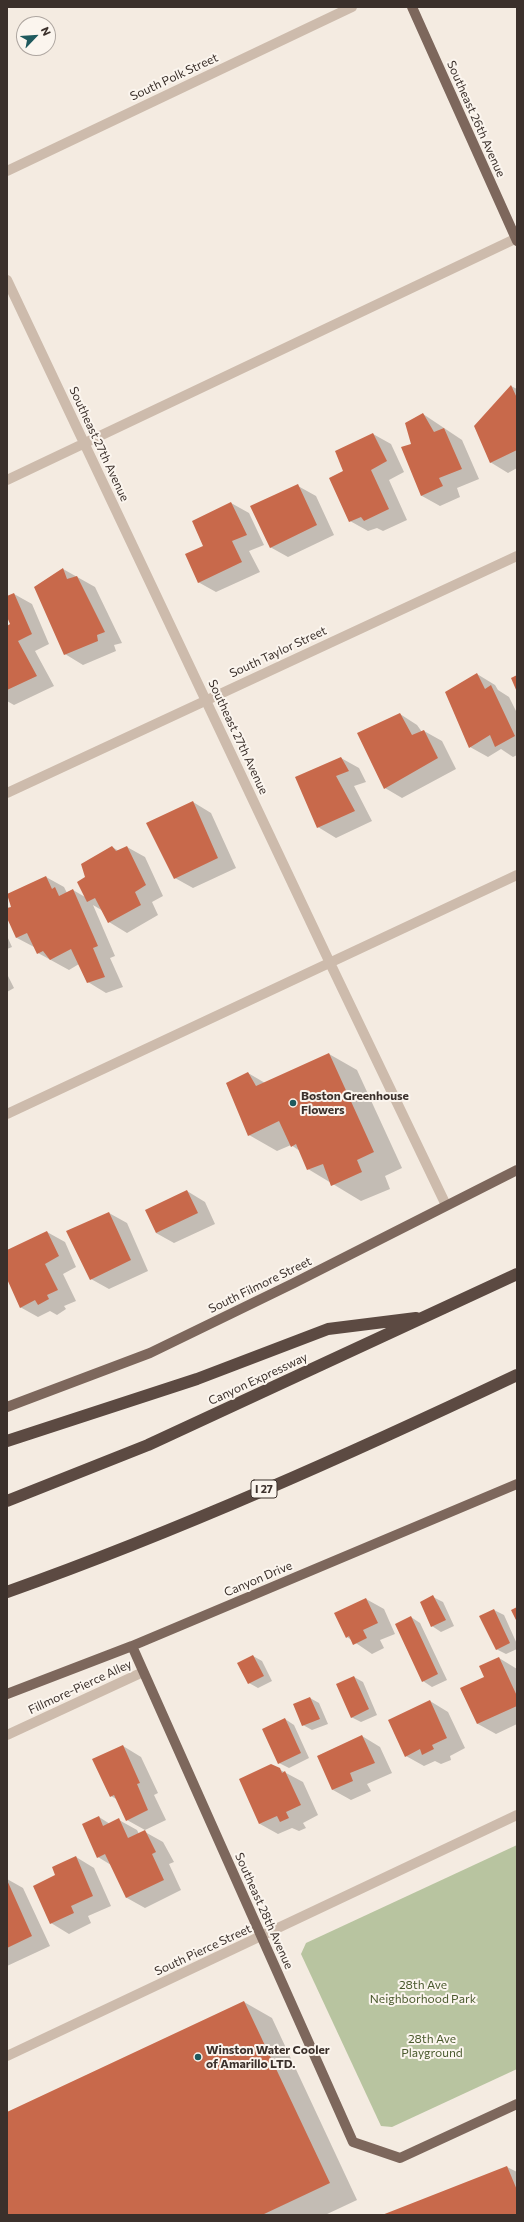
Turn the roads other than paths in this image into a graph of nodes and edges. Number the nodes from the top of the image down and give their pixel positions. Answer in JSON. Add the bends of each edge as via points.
{"nodes":[{"id":1,"x":352,"y":7,"type":"edge"},
{"id":2,"x":412,"y":7,"type":"edge"},
{"id":3,"x":7,"y":171,"type":"edge"},
{"id":4,"x":517,"y":239,"type":"edge"},
{"id":5,"x":7,"y":280,"type":"edge"},
{"id":6,"x":85,"y":444,"type":"junction"},
{"id":7,"x":7,"y":480,"type":"edge"},
{"id":8,"x":517,"y":556,"type":"edge"},
{"id":9,"x":206,"y":700,"type":"junction"},
{"id":10,"x":7,"y":793,"type":"edge"},
{"id":11,"x":517,"y":875,"type":"edge"},
{"id":12,"x":330,"y":963,"type":"junction"},
{"id":13,"x":7,"y":1114,"type":"edge"},
{"id":14,"x":517,"y":1170,"type":"edge"},
{"id":15,"x":446,"y":1205,"type":"junction"},
{"id":16,"x":517,"y":1274,"type":"edge"},
{"id":17,"x":427,"y":1317,"type":"junction"},
{"id":18,"x":517,"y":1375,"type":"edge"},
{"id":19,"x":7,"y":1407,"type":"edge"},
{"id":20,"x":7,"y":1441,"type":"edge"},
{"id":21,"x":517,"y":1484,"type":"edge"},
{"id":22,"x":7,"y":1502,"type":"edge"},
{"id":23,"x":7,"y":1592,"type":"edge"},
{"id":24,"x":132,"y":1646,"type":"junction"},
{"id":25,"x":143,"y":1672,"type":"junction"},
{"id":26,"x":7,"y":1694,"type":"edge"},
{"id":27,"x":7,"y":1735,"type":"edge"},
{"id":28,"x":517,"y":1815,"type":"edge"},
{"id":29,"x":262,"y":1937,"type":"junction"},
{"id":30,"x":7,"y":2056,"type":"edge"},
{"id":31,"x":517,"y":2104,"type":"edge"}],
"edges":[{"from":1,"to":3,"type":"street","name":"South Polk Street"},
{"from":2,"to":4,"type":"main road","name":"Southeast 26th Avenue"},
{"from":4,"to":6,"type":"street"},
{"from":5,"to":6,"type":"street","name":"Southeast 27th Avenue"},
{"from":6,"to":7,"type":"street"},
{"from":6,"to":9,"type":"street","name":"Southeast 27th Avenue"},
{"from":8,"to":9,"type":"street","name":"South Taylor Street"},
{"from":9,"to":10,"type":"street","name":"South Taylor Street"},
{"from":9,"to":12,"type":"street","name":"Southeast 27th Avenue"},
{"from":11,"to":12,"type":"street"},
{"from":12,"to":13,"type":"street"},
{"from":12,"to":15,"type":"street","name":"Southeast 27th Avenue"},
{"from":14,"to":15,"type":"main road","name":"South Filmore Street"},
{"from":15,"to":19,"type":"main road","name":"South Filmore Street","via":[[294,1284],[150,1353]]},
{"from":16,"to":17,"type":"highway","name":"Canyon Expressway"},
{"from":17,"to":20,"type":"highway","via":[[328,1329],[198,1379]]},
{"from":17,"to":22,"type":"highway","name":"Canyon Expressway","via":[[148,1445]]},
{"from":18,"to":23,"type":"highway","number":"I 27","via":[[359,1449],[98,1559]]},
{"from":21,"to":24,"type":"main road","name":"Canyon Drive"},
{"from":24,"to":25,"type":"main road","name":"Southeast 28th Avenue"},
{"from":24,"to":26,"type":"main road","name":"Canyon Drive"},
{"from":25,"to":27,"type":"street","name":"Fillmore-Pierce Alley"},
{"from":25,"to":29,"type":"main road","name":"Southeast 28th Avenue"},
{"from":28,"to":29,"type":"street","name":"South Pierce Street"},
{"from":29,"to":30,"type":"street","name":"South Pierce Street"},
{"from":29,"to":31,"type":"main road","name":"Southeast 28th Avenue","via":[[353,2142],[400,2158]]}]}
